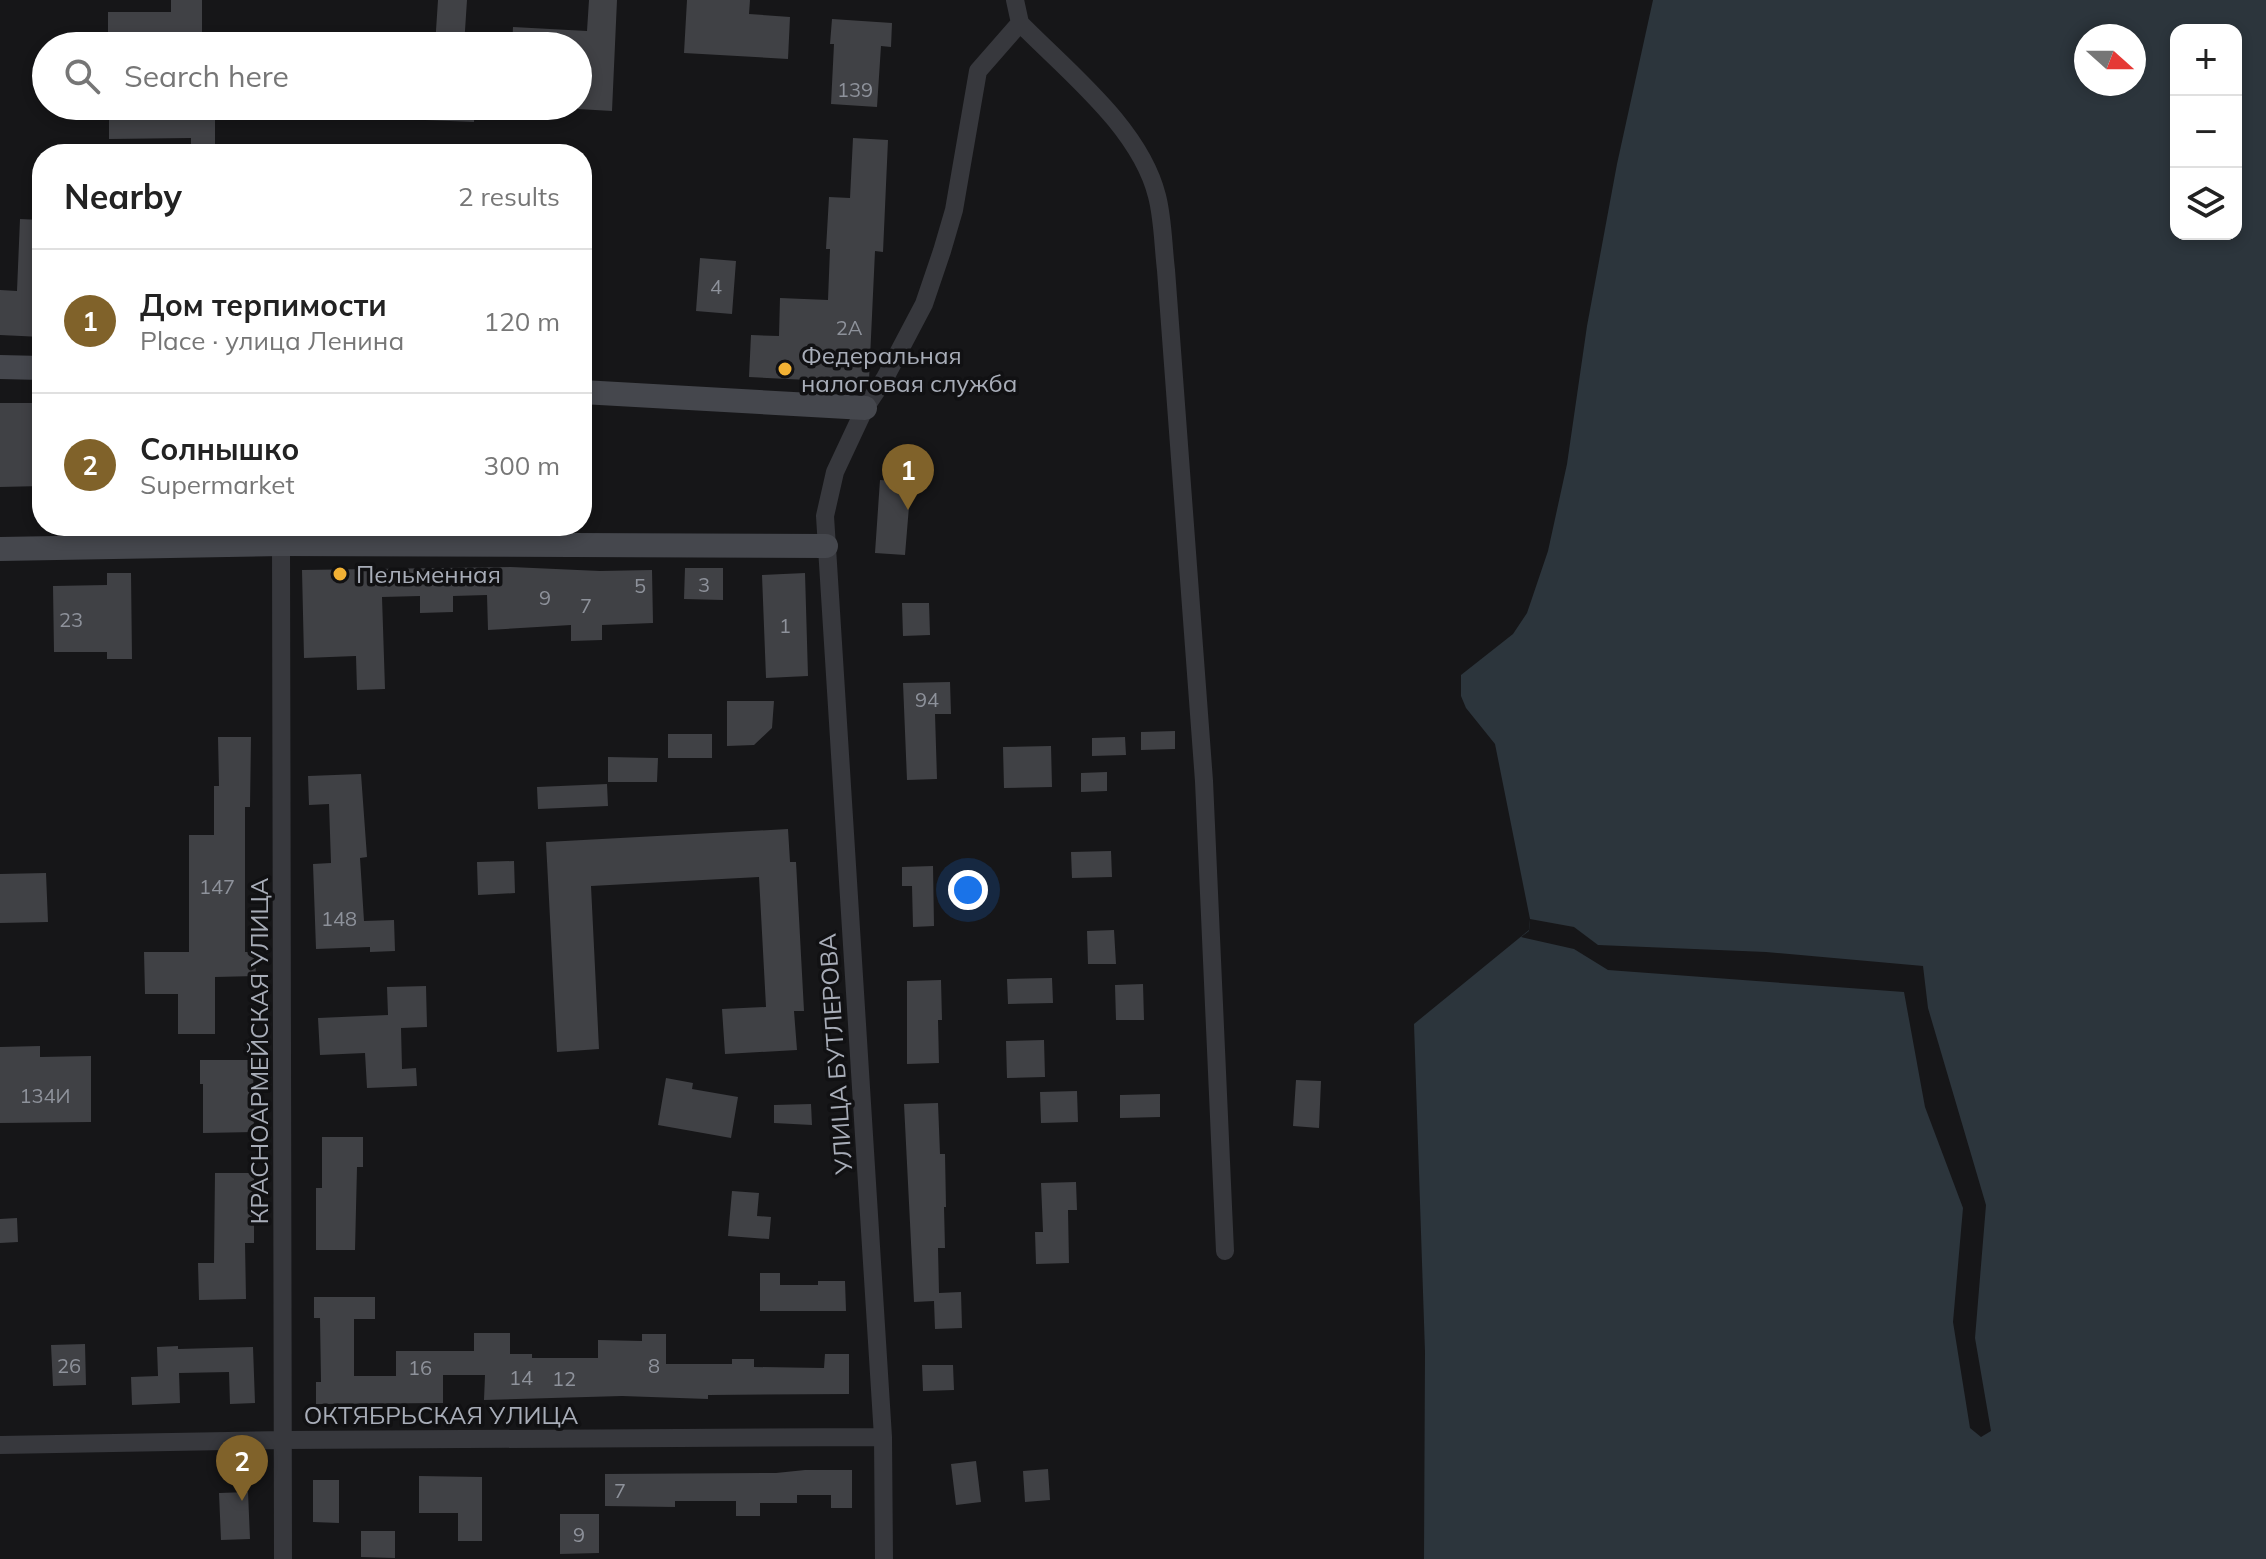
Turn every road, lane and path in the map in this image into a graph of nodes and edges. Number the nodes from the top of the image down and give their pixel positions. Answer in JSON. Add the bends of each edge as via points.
{"nodes":[{"id":1,"x":1015,"y":0,"type":"edge"},
{"id":2,"x":1020,"y":23,"type":"junction"},
{"id":3,"x":0,"y":367,"type":"edge"},
{"id":4,"x":32,"y":368,"type":"edge"},
{"id":5,"x":592,"y":393,"type":"edge"},
{"id":6,"x":865,"y":408,"type":"junction"},
{"id":7,"x":281,"y":544,"type":"junction"},
{"id":8,"x":826,"y":546,"type":"junction"},
{"id":9,"x":0,"y":549,"type":"edge"},
{"id":10,"x":1225,"y":1251,"type":"dead end"},
{"id":11,"x":883,"y":1437,"type":"junction"},
{"id":12,"x":284,"y":1440,"type":"junction"},
{"id":13,"x":0,"y":1445,"type":"edge"},
{"id":14,"x":283,"y":1559,"type":"edge"},
{"id":15,"x":884,"y":1559,"type":"edge"}],
"edges":[{"from":1,"to":2,"type":"street"},
{"from":2,"to":6,"type":"street","name":"УЛИЦА БУТЛЕРОВА","via":[[978,71],[942,251],[924,304]]},
{"from":2,"to":10,"type":"street","via":[[1123,128],[1143,157],[1157,196],[1204,781]]},
{"from":3,"to":4,"type":"street"},
{"from":5,"to":6,"type":"street"},
{"from":6,"to":8,"type":"street","name":"УЛИЦА БУТЛЕРОВА","via":[[835,472],[825,516]]},
{"from":7,"to":8,"type":"street"},
{"from":7,"to":9,"type":"street"},
{"from":7,"to":12,"type":"street","name":"КРАСНОАРМЕЙСКАЯ УЛИЦА"},
{"from":8,"to":11,"type":"street","name":"УЛИЦА БУТЛЕРОВА"},
{"from":11,"to":12,"type":"street","name":"ОКТЯБРЬСКАЯ УЛИЦА"},
{"from":11,"to":15,"type":"street","name":"УЛИЦА БУТЛЕРОВА"},
{"from":12,"to":13,"type":"street","name":"ОКТЯБРЬСКАЯ УЛИЦА"},
{"from":12,"to":14,"type":"street","name":"КРАСНОАРМЕЙСКАЯ УЛИЦА"}]}
